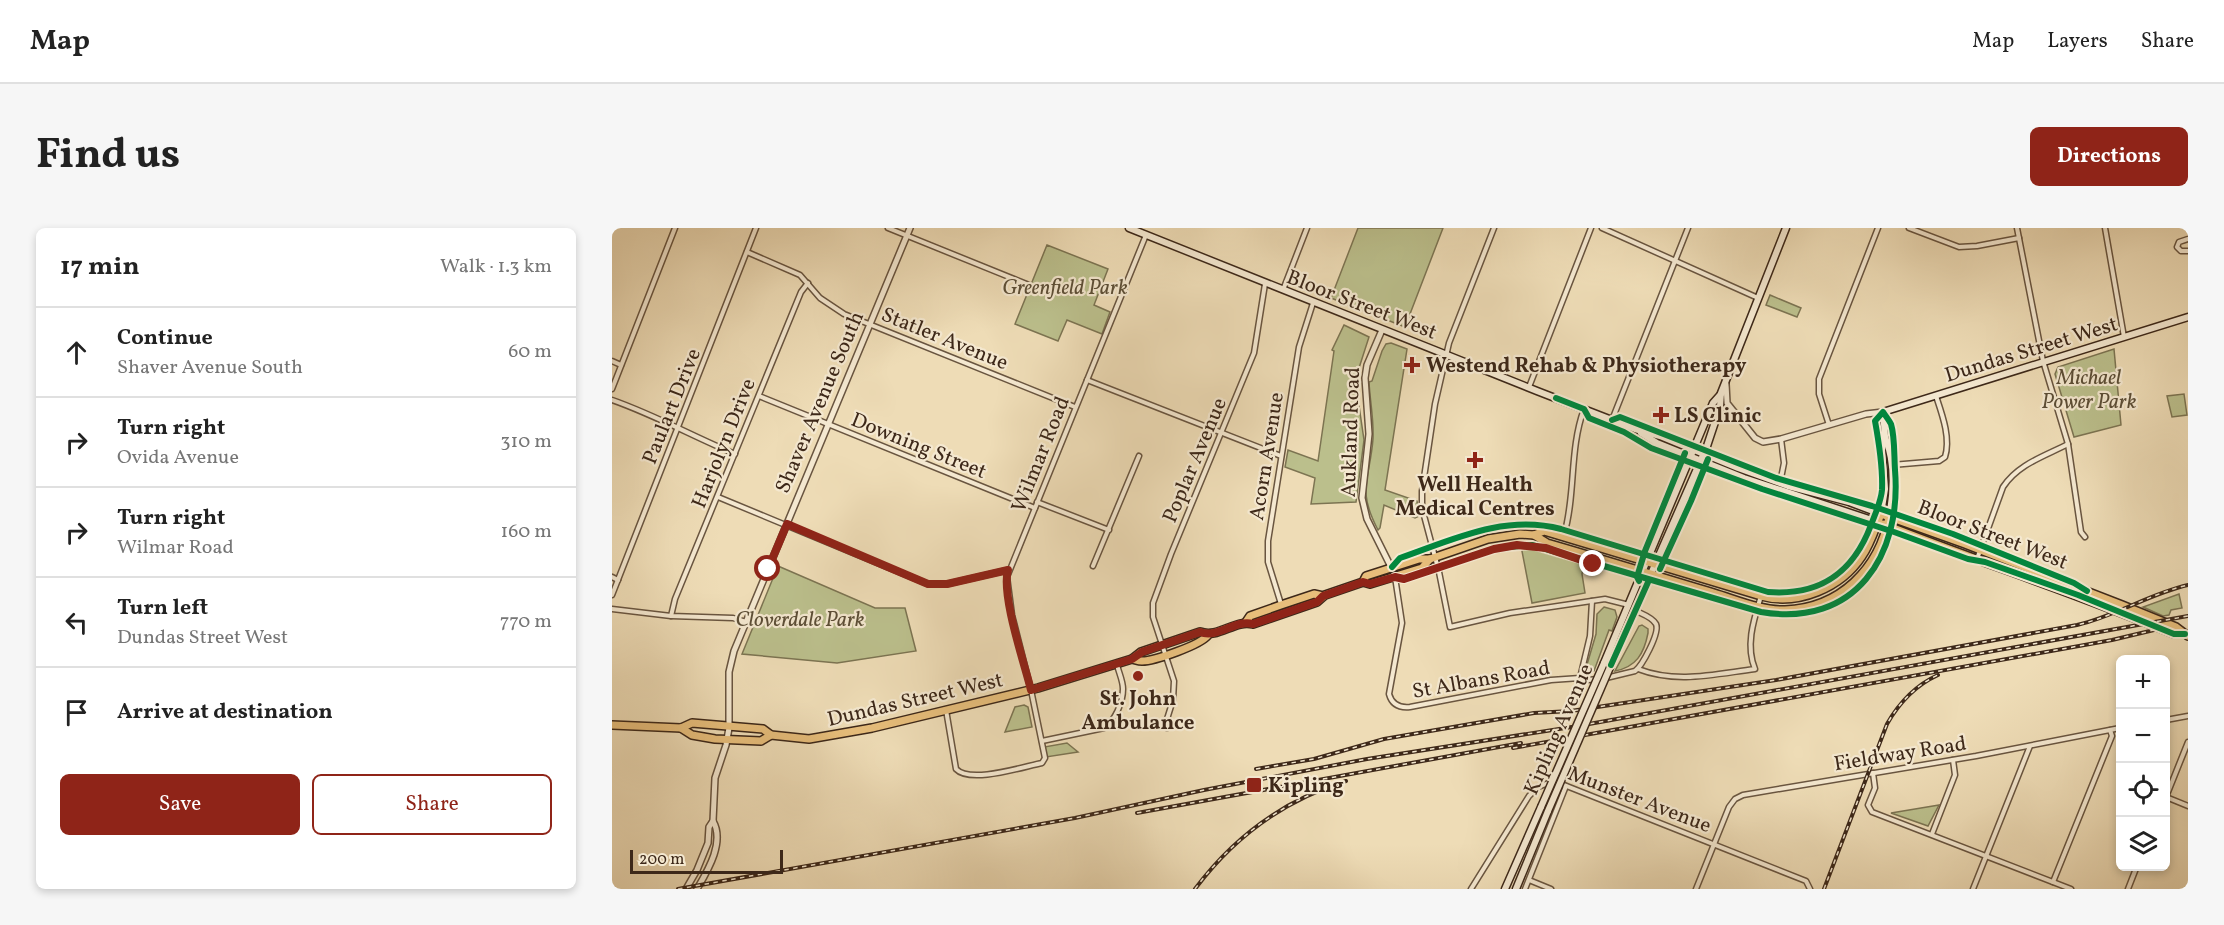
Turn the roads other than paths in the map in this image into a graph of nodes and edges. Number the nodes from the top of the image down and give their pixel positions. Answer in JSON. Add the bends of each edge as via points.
{"nodes":[{"id":1,"x":675,"y":228,"type":"edge"},
{"id":2,"x":756,"y":228,"type":"edge"},
{"id":3,"x":888,"y":228,"type":"edge"},
{"id":4,"x":910,"y":228,"type":"edge"},
{"id":5,"x":1129,"y":228,"type":"edge"},
{"id":6,"x":1307,"y":228,"type":"edge"},
{"id":7,"x":1494,"y":228,"type":"edge"},
{"id":8,"x":1591,"y":228,"type":"edge"},
{"id":9,"x":1602,"y":228,"type":"edge"},
{"id":10,"x":1688,"y":228,"type":"edge"},
{"id":11,"x":1786,"y":228,"type":"edge"},
{"id":12,"x":1878,"y":228,"type":"edge"},
{"id":13,"x":1909,"y":228,"type":"edge"},
{"id":14,"x":2017,"y":228,"type":"edge"},
{"id":15,"x":2105,"y":228,"type":"edge"},
{"id":16,"x":1146,"y":235,"type":"junction"},
{"id":17,"x":907,"y":236,"type":"junction"},
{"id":18,"x":2019,"y":238,"type":"junction"},
{"id":19,"x":2188,"y":239,"type":"edge"},
{"id":20,"x":2188,"y":250,"type":"edge"},
{"id":21,"x":747,"y":252,"type":"junction"},
{"id":22,"x":1675,"y":261,"type":"junction"},
{"id":23,"x":808,"y":283,"type":"junction"},
{"id":24,"x":1265,"y":284,"type":"junction"},
{"id":25,"x":1029,"y":285,"type":"dead end"},
{"id":26,"x":1283,"y":291,"type":"junction"},
{"id":27,"x":1758,"y":298,"type":"junction"},
{"id":28,"x":1313,"y":303,"type":"junction"},
{"id":29,"x":2188,"y":317,"type":"edge"},
{"id":30,"x":870,"y":323,"type":"junction"},
{"id":31,"x":1382,"y":330,"type":"junction"},
{"id":32,"x":2124,"y":338,"type":"junction"},
{"id":33,"x":1446,"y":354,"type":"junction"},
{"id":34,"x":612,"y":361,"type":"edge"},
{"id":35,"x":2043,"y":361,"type":"junction"},
{"id":36,"x":621,"y":365,"type":"junction"},
{"id":37,"x":1727,"y":377,"type":"junction"},
{"id":38,"x":1087,"y":380,"type":"junction"},
{"id":39,"x":1529,"y":388,"type":"junction"},
{"id":40,"x":612,"y":389,"type":"edge"},
{"id":41,"x":1721,"y":393,"type":"junction"},
{"id":42,"x":759,"y":396,"type":"junction"},
{"id":43,"x":1936,"y":396,"type":"junction"},
{"id":44,"x":612,"y":400,"type":"edge"},
{"id":45,"x":1075,"y":407,"type":"junction"},
{"id":46,"x":1584,"y":409,"type":"junction"},
{"id":47,"x":1883,"y":412,"type":"junction"},
{"id":48,"x":1612,"y":420,"type":"junction"},
{"id":49,"x":829,"y":425,"type":"junction"},
{"id":50,"x":1829,"y":425,"type":"junction"},
{"id":51,"x":678,"y":428,"type":"junction"},
{"id":52,"x":1635,"y":429,"type":"junction"},
{"id":53,"x":1220,"y":432,"type":"junction"},
{"id":54,"x":1885,"y":436,"type":"junction"},
{"id":55,"x":1781,"y":439,"type":"junction"},
{"id":56,"x":2068,"y":444,"type":"junction"},
{"id":57,"x":1694,"y":450,"type":"junction"},
{"id":58,"x":735,"y":454,"type":"junction"},
{"id":59,"x":1139,"y":456,"type":"dead end"},
{"id":60,"x":1281,"y":456,"type":"junction"},
{"id":61,"x":1690,"y":457,"type":"junction"},
{"id":62,"x":1702,"y":458,"type":"junction"},
{"id":63,"x":1891,"y":465,"type":"junction"},
{"id":64,"x":1780,"y":483,"type":"junction"},
{"id":65,"x":718,"y":497,"type":"junction"},
{"id":66,"x":1037,"y":502,"type":"junction"},
{"id":67,"x":1035,"y":508,"type":"junction"},
{"id":68,"x":1881,"y":514,"type":"junction"},
{"id":69,"x":1888,"y":517,"type":"junction"},
{"id":70,"x":1878,"y":522,"type":"junction"},
{"id":71,"x":787,"y":524,"type":"junction"},
{"id":72,"x":1887,"y":526,"type":"junction"},
{"id":73,"x":1108,"y":530,"type":"junction"},
{"id":74,"x":1534,"y":534,"type":"junction"},
{"id":75,"x":1564,"y":536,"type":"junction"},
{"id":76,"x":2085,"y":537,"type":"dead end"},
{"id":77,"x":1981,"y":550,"type":"junction"},
{"id":78,"x":1433,"y":558,"type":"junction"},
{"id":79,"x":1977,"y":559,"type":"junction"},
{"id":80,"x":1648,"y":561,"type":"junction"},
{"id":81,"x":1656,"y":564,"type":"junction"},
{"id":82,"x":1093,"y":566,"type":"dead end"},
{"id":83,"x":1392,"y":567,"type":"junction"},
{"id":84,"x":1008,"y":570,"type":"junction"},
{"id":85,"x":1643,"y":572,"type":"junction"},
{"id":86,"x":1652,"y":574,"type":"junction"},
{"id":87,"x":612,"y":577,"type":"edge"},
{"id":88,"x":1395,"y":577,"type":"junction"},
{"id":89,"x":618,"y":580,"type":"junction"},
{"id":90,"x":1363,"y":582,"type":"junction"},
{"id":91,"x":612,"y":595,"type":"edge"},
{"id":92,"x":1323,"y":596,"type":"junction"},
{"id":93,"x":1761,"y":596,"type":"junction"},
{"id":94,"x":1592,"y":601,"type":"junction"},
{"id":95,"x":1281,"y":605,"type":"junction"},
{"id":96,"x":1629,"y":605,"type":"junction"},
{"id":97,"x":1758,"y":606,"type":"junction"},
{"id":98,"x":612,"y":609,"type":"edge"},
{"id":99,"x":1636,"y":611,"type":"junction"},
{"id":100,"x":1285,"y":613,"type":"junction"},
{"id":101,"x":671,"y":616,"type":"junction"},
{"id":102,"x":747,"y":622,"type":"junction"},
{"id":103,"x":1245,"y":622,"type":"junction"},
{"id":104,"x":1208,"y":635,"type":"junction"},
{"id":105,"x":2186,"y":635,"type":"edge"},
{"id":106,"x":1163,"y":645,"type":"junction"},
{"id":107,"x":1166,"y":654,"type":"junction"},
{"id":108,"x":1132,"y":659,"type":"junction"},
{"id":109,"x":1116,"y":664,"type":"junction"},
{"id":110,"x":1608,"y":664,"type":"junction"},
{"id":111,"x":1638,"y":669,"type":"junction"},
{"id":112,"x":1392,"y":675,"type":"joint"},
{"id":113,"x":1580,"y":678,"type":"junction"},
{"id":114,"x":1031,"y":690,"type":"junction"},
{"id":115,"x":946,"y":711,"type":"junction"},
{"id":116,"x":2188,"y":716,"type":"edge"},
{"id":117,"x":2170,"y":719,"type":"edge"},
{"id":118,"x":612,"y":724,"type":"edge"},
{"id":119,"x":681,"y":728,"type":"junction"},
{"id":120,"x":729,"y":728,"type":"junction"},
{"id":121,"x":1167,"y":728,"type":"dead end"},
{"id":122,"x":2116,"y":729,"type":"edge"},
{"id":123,"x":2110,"y":730,"type":"junction"},
{"id":124,"x":771,"y":735,"type":"junction"},
{"id":125,"x":727,"y":740,"type":"junction"},
{"id":126,"x":1042,"y":741,"type":"junction"},
{"id":127,"x":2188,"y":742,"type":"edge"},
{"id":128,"x":2030,"y":746,"type":"junction"},
{"id":129,"x":1953,"y":760,"type":"junction"},
{"id":130,"x":1873,"y":773,"type":"junction"},
{"id":131,"x":1566,"y":786,"type":"junction"},
{"id":132,"x":2170,"y":787,"type":"edge"},
{"id":133,"x":2170,"y":799,"type":"edge"},
{"id":134,"x":2188,"y":806,"type":"edge"},
{"id":135,"x":714,"y":821,"type":"junction"},
{"id":136,"x":1932,"y":834,"type":"junction"},
{"id":137,"x":1714,"y":844,"type":"junction"},
{"id":138,"x":1987,"y":855,"type":"junction"},
{"id":139,"x":2135,"y":871,"type":"edge"},
{"id":140,"x":1529,"y":880,"type":"junction"},
{"id":141,"x":2053,"y":882,"type":"junction"},
{"id":142,"x":1810,"y":888,"type":"edge"},
{"id":143,"x":686,"y":889,"type":"edge"},
{"id":144,"x":697,"y":889,"type":"edge"},
{"id":145,"x":1471,"y":889,"type":"edge"},
{"id":146,"x":1505,"y":889,"type":"edge"},
{"id":147,"x":1516,"y":889,"type":"edge"},
{"id":148,"x":1526,"y":889,"type":"edge"},
{"id":149,"x":1551,"y":889,"type":"edge"},
{"id":150,"x":1696,"y":889,"type":"edge"},
{"id":151,"x":1973,"y":889,"type":"edge"},
{"id":152,"x":2071,"y":889,"type":"edge"},
{"id":153,"x":2128,"y":889,"type":"edge"}],
"edges":[{"from":1,"to":36,"type":"street"},
{"from":2,"to":21,"type":"street","name":"Paulart Drive"},
{"from":3,"to":17,"type":"street"},
{"from":4,"to":17,"type":"street","name":"Shaver Avenue South"},
{"from":5,"to":16,"type":"main road","name":"Bloor Street West"},
{"from":6,"to":26,"type":"street"},
{"from":7,"to":33,"type":"street"},
{"from":8,"to":39,"type":"street"},
{"from":9,"to":22,"type":"street"},
{"from":10,"to":22,"type":"street"},
{"from":11,"to":27,"type":"main road","name":"Kipling Avenue"},
{"from":12,"to":50,"type":"street","via":[[1819,379],[1819,394]]},
{"from":13,"to":18,"type":"street","via":[[1959,247]]},
{"from":14,"to":18,"type":"street"},
{"from":15,"to":32,"type":"street"},
{"from":16,"to":24,"type":"main road","name":"Bloor Street West"},
{"from":16,"to":38,"type":"street","name":"Wilmar Road"},
{"from":17,"to":25,"type":"street"},
{"from":17,"to":30,"type":"street","name":"Shaver Avenue South"},
{"from":18,"to":35,"type":"street"},
{"from":19,"to":20,"type":"street","via":[[2177,247]]},
{"from":21,"to":23,"type":"street","name":"Statler Avenue","via":[[796,273]]},
{"from":21,"to":51,"type":"street","name":"Paulart Drive"},
{"from":22,"to":27,"type":"street"},
{"from":22,"to":48,"type":"street"},
{"from":23,"to":30,"type":"street","name":"Statler Avenue","via":[[833,309]]},
{"from":23,"to":42,"type":"street","name":"Harjolyn Drive"},
{"from":24,"to":26,"type":"main road","name":"Bloor Street West"},
{"from":24,"to":53,"type":"street","name":"Poplar Avenue","via":[[1254,353]]},
{"from":26,"to":28,"type":"main road","name":"Bloor Street West"},
{"from":27,"to":37,"type":"main road","name":"Kipling Avenue"},
{"from":28,"to":31,"type":"main road","name":"Bloor Street West"},
{"from":28,"to":60,"type":"street","name":"Acorn Avenue","via":[[1299,347]]},
{"from":29,"to":32,"type":"main road","name":"Dundas Street West"},
{"from":30,"to":45,"type":"street","name":"Statler Avenue"},
{"from":30,"to":49,"type":"street","name":"Shaver Avenue South"},
{"from":31,"to":33,"type":"main road","name":"Bloor Street West"},
{"from":31,"to":83,"type":"street","name":"Aukland Road","via":[[1365,378],[1369,434],[1362,498],[1367,519]]},
{"from":32,"to":35,"type":"main road","name":"Dundas Street West"},
{"from":33,"to":39,"type":"main road","name":"Bloor Street West"},
{"from":33,"to":78,"type":"street","via":[[1421,498]]},
{"from":34,"to":36,"type":"street"},
{"from":35,"to":43,"type":"main road","name":"Dundas Street West"},
{"from":35,"to":56,"type":"street"},
{"from":36,"to":40,"type":"street"},
{"from":37,"to":41,"type":"main road","name":"Kipling Avenue"},
{"from":37,"to":55,"type":"street","via":[[1727,403],[1753,435],[1764,442]]},
{"from":38,"to":45,"type":"street","name":"Wilmar Road"},
{"from":38,"to":53,"type":"street"},
{"from":39,"to":46,"type":"main road","name":"Bloor Street West"},
{"from":41,"to":57,"type":"main road","name":"Kipling Avenue"},
{"from":41,"to":62,"type":"main road","name":"Kipling Avenue"},
{"from":42,"to":49,"type":"street","name":"Downing Street"},
{"from":42,"to":58,"type":"street","name":"Harjolyn Drive"},
{"from":43,"to":47,"type":"main road","name":"Dundas Street West"},
{"from":43,"to":63,"type":"street","via":[[1944,421],[1945,457],[1939,461]]},
{"from":44,"to":51,"type":"street"},
{"from":45,"to":66,"type":"street","name":"Wilmar Road"},
{"from":46,"to":48,"type":"main road","name":"Bloor Street West"},
{"from":46,"to":75,"type":"street","via":[[1575,438]]},
{"from":47,"to":50,"type":"street","name":"Dundas Street West"},
{"from":47,"to":54,"type":"main road","name":"Dundas Street West"},
{"from":48,"to":52,"type":"main road","name":"Bloor Street West"},
{"from":49,"to":67,"type":"street","name":"Downing Street"},
{"from":49,"to":71,"type":"street","name":"Shaver Avenue South"},
{"from":50,"to":55,"type":"street","name":"Dundas Street West"},
{"from":51,"to":58,"type":"street"},
{"from":51,"to":89,"type":"street","name":"Paulart Drive"},
{"from":52,"to":57,"type":"main road","name":"Bloor Street West"},
{"from":52,"to":61,"type":"main road","name":"Bloor Street West"},
{"from":53,"to":60,"type":"street"},
{"from":53,"to":106,"type":"street","name":"Poplar Avenue","via":[[1153,603],[1153,618]]},
{"from":54,"to":63,"type":"main road","name":"Dundas Street West"},
{"from":54,"to":68,"type":"main road","name":"Dundas Street West"},
{"from":55,"to":64,"type":"street","via":[[1784,463]]},
{"from":56,"to":76,"type":"street"},
{"from":56,"to":77,"type":"street","via":[[2017,470],[2009,479]]},
{"from":57,"to":61,"type":"main road","name":"Kipling Avenue"},
{"from":57,"to":62,"type":"main road","name":"Bloor Street West"},
{"from":58,"to":65,"type":"street","name":"Harjolyn Drive"},
{"from":59,"to":73,"type":"street"},
{"from":60,"to":95,"type":"street","name":"Acorn Avenue","via":[[1267,555]]},
{"from":61,"to":62,"type":"main road","name":"Bloor Street West"},
{"from":61,"to":80,"type":"main road","name":"Kipling Avenue"},
{"from":62,"to":64,"type":"main road","name":"Bloor Street West"},
{"from":62,"to":70,"type":"main road","name":"Bloor Street West","via":[[1769,487]]},
{"from":62,"to":81,"type":"main road","name":"Kipling Avenue"},
{"from":63,"to":69,"type":"main road","name":"Dundas Street West","via":[[1893,491]]},
{"from":64,"to":68,"type":"main road","name":"Bloor Street West"},
{"from":65,"to":71,"type":"street"},
{"from":65,"to":101,"type":"street","name":"Harjolyn Drive"},
{"from":66,"to":67,"type":"street","name":"Wilmar Road"},
{"from":66,"to":73,"type":"street"},
{"from":67,"to":84,"type":"street","name":"Wilmar Road"},
{"from":68,"to":69,"type":"main road","name":"Bloor Street West"},
{"from":68,"to":70,"type":"main road","name":"Dundas Street West"},
{"from":69,"to":72,"type":"main road","name":"Dundas Street West"},
{"from":69,"to":77,"type":"main road","name":"Bloor Street West"},
{"from":70,"to":72,"type":"main road","name":"Bloor Street West"},
{"from":70,"to":93,"type":"main road","name":"Dundas Street West","via":[[1860,559],[1832,585],[1794,599]]},
{"from":71,"to":84,"type":"street","via":[[928,584],[947,584]]},
{"from":71,"to":102,"type":"street","name":"Shaver Avenue South"},
{"from":72,"to":79,"type":"main road","name":"Bloor Street West"},
{"from":72,"to":97,"type":"main road","name":"Dundas Street West","via":[[1874,559],[1841,593],[1804,608],[1778,610]]},
{"from":73,"to":82,"type":"street"},
{"from":74,"to":75,"type":"main road","name":"Dundas Street West","via":[[1544,531]]},
{"from":74,"to":78,"type":"main road","name":"Dundas Street West","via":[[1495,537]]},
{"from":74,"to":85,"type":"main road","name":"Dundas Street West","via":[[1547,543]]},
{"from":75,"to":80,"type":"main road","name":"Dundas Street West"},
{"from":77,"to":79,"type":"street"},
{"from":77,"to":105,"type":"main road","name":"Bloor Street West","via":[[2176,627]]},
{"from":78,"to":83,"type":"main road","name":"Dundas Street West","via":[[1419,558]]},
{"from":78,"to":88,"type":"main road","name":"Dundas Street West","via":[[1422,568]]},
{"from":78,"to":94,"type":"street","via":[[1450,627]]},
{"from":79,"to":105,"type":"main road","name":"Bloor Street West","via":[[2174,634]]},
{"from":80,"to":81,"type":"main road","name":"Dundas Street West"},
{"from":80,"to":85,"type":"main road","name":"Kipling Avenue"},
{"from":81,"to":86,"type":"main road","name":"Kipling Avenue"},
{"from":81,"to":93,"type":"main road","name":"Dundas Street West"},
{"from":83,"to":88,"type":"street","name":"Aukland Road"},
{"from":83,"to":90,"type":"main road","name":"Dundas Street West","via":[[1366,576]]},
{"from":84,"to":114,"type":"street","name":"Wilmar Road","via":[[1006,584]]},
{"from":85,"to":86,"type":"main road","name":"Dundas Street West"},
{"from":85,"to":96,"type":"main road","name":"Kipling Avenue"},
{"from":86,"to":97,"type":"main road","name":"Dundas Street West"},
{"from":86,"to":99,"type":"main road","name":"Kipling Avenue"},
{"from":87,"to":89,"type":"street"},
{"from":88,"to":90,"type":"main road","name":"Dundas Street West","via":[[1370,584]]},
{"from":88,"to":112,"type":"street","name":"Aukland Road","via":[[1402,623]]},
{"from":89,"to":91,"type":"street","name":"Paulart Drive"},
{"from":90,"to":92,"type":"main road","name":"Dundas Street West"},
{"from":92,"to":95,"type":"main road","name":"Dundas Street West","via":[[1314,594]]},
{"from":92,"to":100,"type":"main road","name":"Dundas Street West","via":[[1317,602]]},
{"from":93,"to":97,"type":"street"},
{"from":94,"to":96,"type":"street","via":[[1610,599]]},
{"from":94,"to":113,"type":"street","via":[[1590,636]]},
{"from":95,"to":100,"type":"street","name":"Acorn Avenue"},
{"from":95,"to":103,"type":"main road","name":"Dundas Street West","via":[[1250,616]]},
{"from":96,"to":110,"type":"main road","name":"Kipling Avenue"},
{"from":97,"to":111,"type":"street","via":[[1751,642],[1755,669],[1684,678]]},
{"from":98,"to":101,"type":"street"},
{"from":99,"to":110,"type":"main road","name":"Kipling Avenue"},
{"from":99,"to":111,"type":"street","via":[[1656,627]]},
{"from":100,"to":103,"type":"main road","name":"Dundas Street West","via":[[1253,624]]},
{"from":101,"to":102,"type":"street"},
{"from":102,"to":120,"type":"street","name":"Shaver Avenue South","via":[[729,672]]},
{"from":103,"to":104,"type":"main road","name":"Dundas Street West"},
{"from":104,"to":106,"type":"main road","name":"Dundas Street West","via":[[1200,632]]},
{"from":104,"to":107,"type":"main road","name":"Dundas Street West","via":[[1203,641]]},
{"from":106,"to":107,"type":"street","name":"Poplar Avenue"},
{"from":106,"to":108,"type":"main road","name":"Dundas Street West"},
{"from":107,"to":108,"type":"main road","name":"Dundas Street West","via":[[1143,661]]},
{"from":107,"to":121,"type":"street","name":"Poplar Avenue","via":[[1174,686]]},
{"from":108,"to":109,"type":"main road","name":"Dundas Street West"},
{"from":109,"to":114,"type":"main road","name":"Dundas Street West"},
{"from":109,"to":126,"type":"street","via":[[1122,698],[1109,725]]},
{"from":110,"to":146,"type":"main road","name":"Kipling Avenue","bridge":true},
{"from":110,"to":147,"type":"main road","name":"Kipling Avenue","bridge":true},
{"from":111,"to":113,"type":"street","name":"St Albans Road","via":[[1609,677]]},
{"from":112,"to":113,"type":"street","name":"St Albans Road","via":[[1390,699],[1405,708]]},
{"from":114,"to":115,"type":"main road","name":"Dundas Street West"},
{"from":114,"to":126,"type":"street","name":"Wilmar Road"},
{"from":115,"to":124,"type":"main road","name":"Dundas Street West","via":[[809,739]]},
{"from":115,"to":126,"type":"street","via":[[956,769],[963,774],[984,775],[1042,763]]},
{"from":116,"to":117,"type":"street"},
{"from":118,"to":119,"type":"main road","name":"Dundas Street West"},
{"from":119,"to":120,"type":"main road","name":"Dundas Street West","via":[[692,723]]},
{"from":119,"to":125,"type":"main road","name":"Dundas Street West","via":[[692,735]]},
{"from":120,"to":124,"type":"main road","name":"Dundas Street West","via":[[763,729]]},
{"from":120,"to":125,"type":"street","name":"Shaver Avenue South"},
{"from":122,"to":123,"type":"street","name":"Fieldway Road"},
{"from":123,"to":128,"type":"street","name":"Fieldway Road"},
{"from":123,"to":141,"type":"street","via":[[2112,736]]},
{"from":124,"to":125,"type":"main road","name":"Dundas Street West","via":[[761,741]]},
{"from":125,"to":135,"type":"street","name":"Shaver Avenue South","via":[[715,778]]},
{"from":127,"to":132,"type":"street"},
{"from":128,"to":129,"type":"street","name":"Fieldway Road"},
{"from":128,"to":138,"type":"street"},
{"from":129,"to":130,"type":"street","name":"Fieldway Road"},
{"from":129,"to":136,"type":"street","via":[[1955,775]]},
{"from":130,"to":136,"type":"street","via":[[1875,788],[1868,803],[1870,811]]},
{"from":130,"to":137,"type":"street","name":"Fieldway Road","via":[[1739,796],[1729,807]]},
{"from":131,"to":137,"type":"street","name":"Munster Avenue"},
{"from":131,"to":140,"type":"street","name":"Kipling Avenue"},
{"from":131,"to":145,"type":"street","name":"Munster Avenue","via":[[1550,782],[1535,789]]},
{"from":133,"to":134,"type":"street"},
{"from":135,"to":143,"type":"street"},
{"from":135,"to":144,"type":"street","via":[[718,840],[709,869]]},
{"from":136,"to":138,"type":"street"},
{"from":137,"to":142,"type":"street","name":"Munster Avenue","via":[[1806,881]]},
{"from":137,"to":150,"type":"street"},
{"from":138,"to":141,"type":"street"},
{"from":138,"to":151,"type":"street"},
{"from":139,"to":153,"type":"street"},
{"from":140,"to":148,"type":"street","name":"Kipling Avenue"},
{"from":140,"to":149,"type":"street"},
{"from":141,"to":152,"type":"street"}]}
